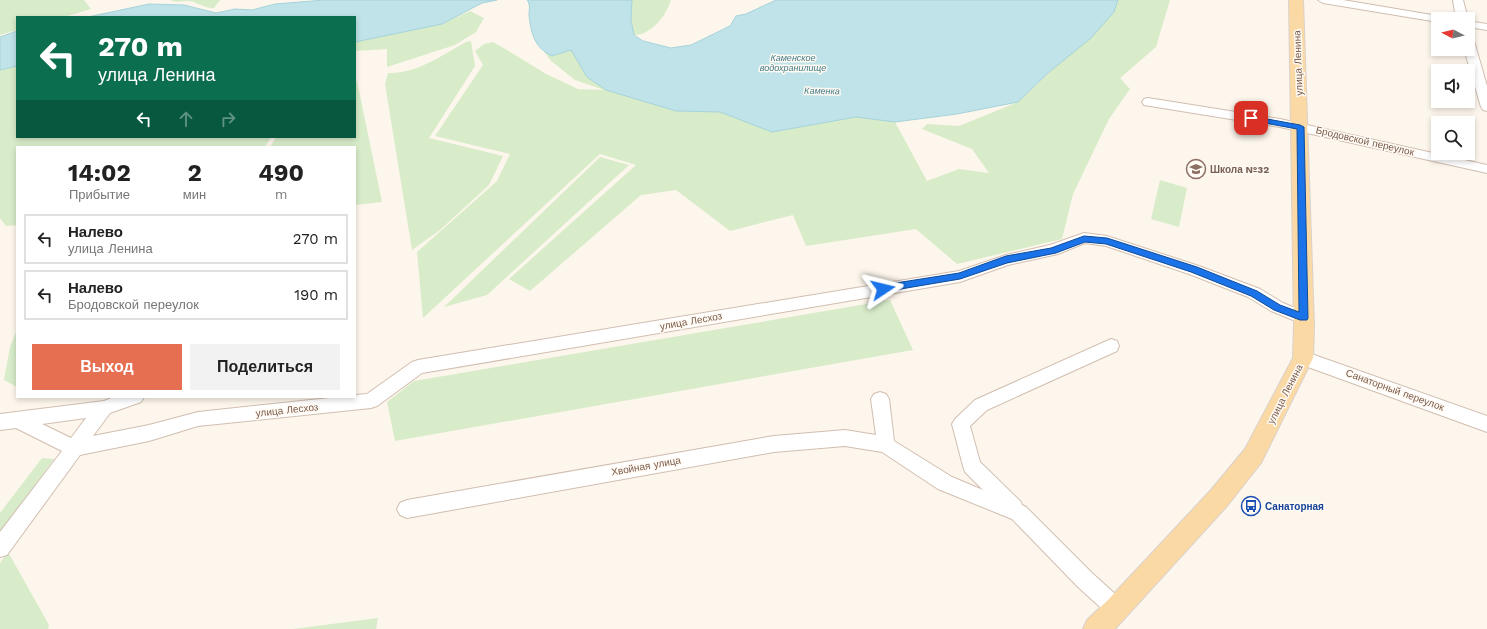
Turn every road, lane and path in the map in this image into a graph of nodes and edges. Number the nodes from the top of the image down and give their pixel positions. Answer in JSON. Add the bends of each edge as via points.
{"nodes":[{"id":1,"x":1296,"y":0,"type":"edge"},
{"id":2,"x":1323,"y":0,"type":"edge"},
{"id":3,"x":1458,"y":0,"type":"edge"},
{"id":4,"x":1461,"y":12,"type":"edge"},
{"id":5,"x":1431,"y":18,"type":"edge"},
{"id":6,"x":1475,"y":25,"type":"edge"},
{"id":7,"x":1487,"y":27,"type":"edge"},
{"id":8,"x":1472,"y":56,"type":"edge"},
{"id":9,"x":1148,"y":102,"type":"dead end"},
{"id":10,"x":1487,"y":107,"type":"edge"},
{"id":11,"x":1300,"y":127,"type":"junction"},
{"id":12,"x":1487,"y":169,"type":"edge"},
{"id":13,"x":1304,"y":318,"type":"junction"},
{"id":14,"x":1111,"y":346,"type":"dead end"},
{"id":15,"x":1303,"y":358,"type":"junction"},
{"id":16,"x":132,"y":398,"type":"edge"},
{"id":17,"x":880,"y":399,"type":"dead end"},
{"id":18,"x":104,"y":408,"type":"junction"},
{"id":19,"x":8,"y":421,"type":"edge"},
{"id":20,"x":1487,"y":424,"type":"edge"},
{"id":21,"x":886,"y":445,"type":"junction"},
{"id":22,"x":74,"y":448,"type":"junction"},
{"id":23,"x":406,"y":509,"type":"dead end"},
{"id":24,"x":1019,"y":513,"type":"junction"},
{"id":25,"x":0,"y":548,"type":"edge"},
{"id":26,"x":1117,"y":609,"type":"junction"},
{"id":27,"x":1096,"y":629,"type":"edge"}],
"edges":[{"from":1,"to":11,"type":"main road","name":"улица Ленина"},
{"from":2,"to":5,"type":"street"},
{"from":3,"to":4,"type":"street"},
{"from":6,"to":7,"type":"street"},
{"from":8,"to":10,"type":"street"},
{"from":9,"to":11,"type":"street","name":"Бродовской переулок"},
{"from":11,"to":12,"type":"street","name":"Бродовской переулок"},
{"from":11,"to":13,"type":"main road","name":"улица Ленина"},
{"from":13,"to":15,"type":"main road","name":"улица Ленина"},
{"from":13,"to":22,"type":"street","name":"улица Лесхоз","via":[[1194,270],[1107,241],[1084,238],[1053,250],[1006,260],[960,276],[418,367],[371,401],[198,419],[149,433]]},
{"from":14,"to":24,"type":"street","via":[[981,405],[961,424],[972,466]]},
{"from":15,"to":20,"type":"street","name":"Санаторный переулок"},
{"from":15,"to":26,"type":"main road","name":"улица Ленина","via":[[1253,456],[1219,498]]},
{"from":16,"to":18,"type":"street"},
{"from":17,"to":21,"type":"street"},
{"from":18,"to":19,"type":"street"},
{"from":18,"to":22,"type":"street"},
{"from":19,"to":22,"type":"street"},
{"from":21,"to":23,"type":"street","name":"Хвойная улица","via":[[845,438],[774,444]]},
{"from":21,"to":24,"type":"street","via":[[946,483]]},
{"from":22,"to":25,"type":"street"},
{"from":24,"to":26,"type":"street"},
{"from":26,"to":27,"type":"main road","name":"улица Ленина"}]}
